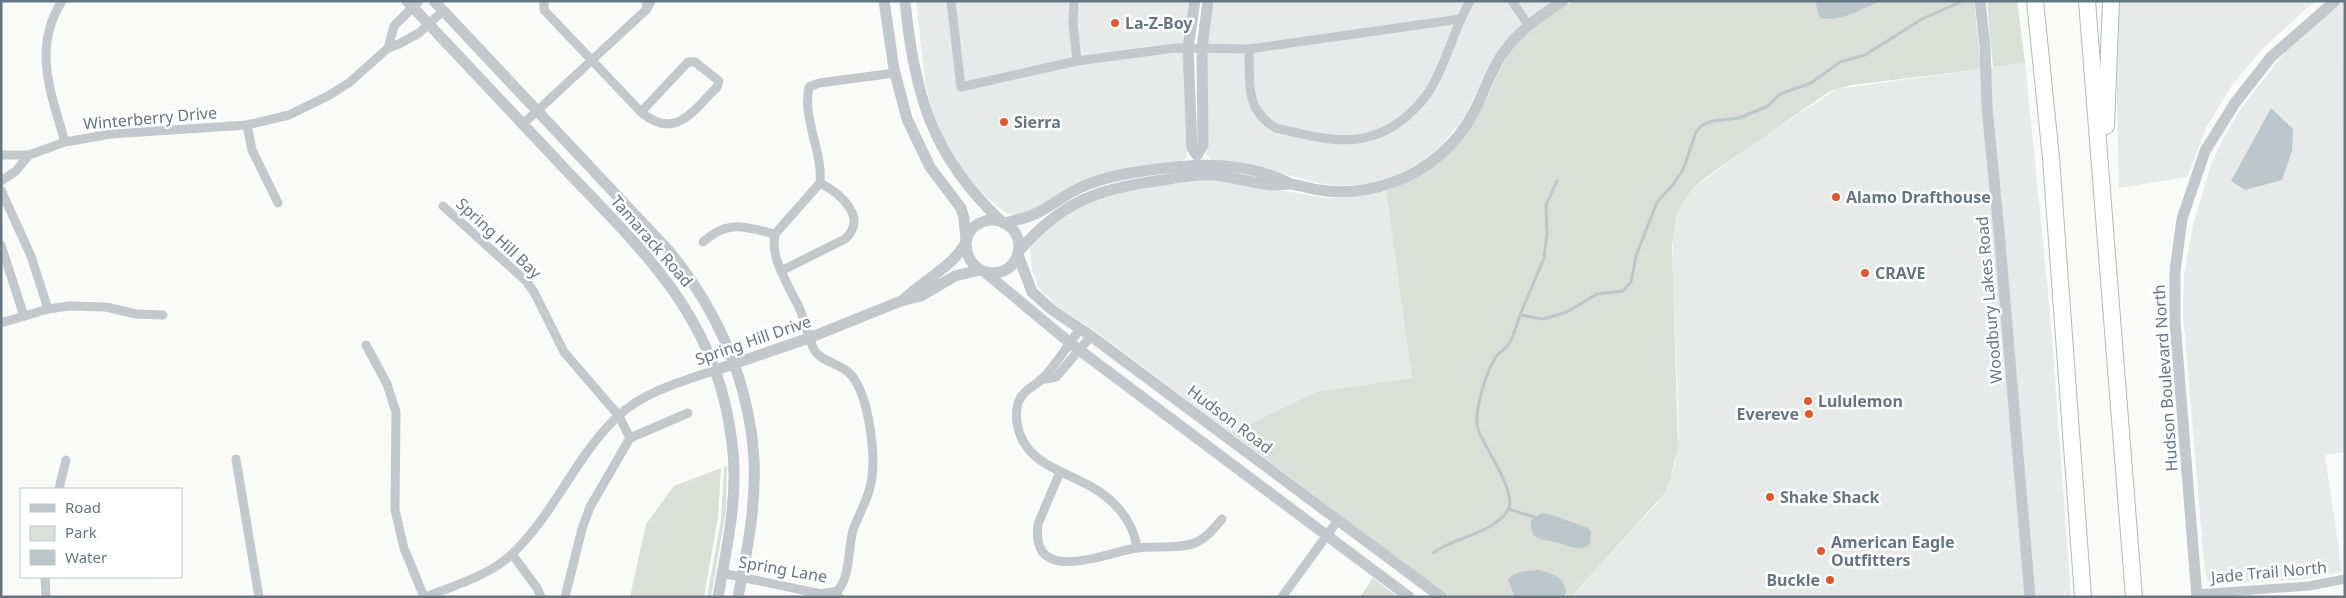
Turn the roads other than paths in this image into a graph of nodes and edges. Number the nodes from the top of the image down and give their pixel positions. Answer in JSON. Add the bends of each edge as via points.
{"nodes":[{"id":1,"x":62,"y":1,"type":"edge"},
{"id":2,"x":434,"y":1,"type":"edge"},
{"id":3,"x":544,"y":1,"type":"edge"},
{"id":4,"x":884,"y":1,"type":"edge"},
{"id":5,"x":951,"y":1,"type":"edge"},
{"id":6,"x":1074,"y":1,"type":"edge"},
{"id":7,"x":1195,"y":1,"type":"edge"},
{"id":8,"x":1208,"y":1,"type":"edge"},
{"id":9,"x":1470,"y":1,"type":"edge"},
{"id":10,"x":1512,"y":1,"type":"edge"},
{"id":11,"x":1563,"y":1,"type":"edge"},
{"id":12,"x":1980,"y":1,"type":"edge"},
{"id":13,"x":2024,"y":1,"type":"edge"},
{"id":14,"x":2035,"y":1,"type":"edge"},
{"id":15,"x":2087,"y":1,"type":"edge"},
{"id":16,"x":2111,"y":1,"type":"edge"},
{"id":17,"x":2334,"y":1,"type":"edge"},
{"id":18,"x":412,"y":3,"type":"edge"},
{"id":19,"x":904,"y":3,"type":"edge"},
{"id":20,"x":648,"y":4,"type":"edge"},
{"id":21,"x":443,"y":11,"type":"junction"},
{"id":22,"x":1460,"y":19,"type":"junction"},
{"id":23,"x":429,"y":24,"type":"junction"},
{"id":24,"x":1528,"y":25,"type":"junction"},
{"id":25,"x":388,"y":48,"type":"junction"},
{"id":26,"x":1188,"y":48,"type":"junction"},
{"id":27,"x":1202,"y":48,"type":"junction"},
{"id":28,"x":1249,"y":49,"type":"junction"},
{"id":29,"x":592,"y":60,"type":"junction"},
{"id":30,"x":1077,"y":61,"type":"junction"},
{"id":31,"x":895,"y":73,"type":"junction"},
{"id":32,"x":538,"y":111,"type":"junction"},
{"id":33,"x":641,"y":112,"type":"junction"},
{"id":34,"x":2047,"y":115,"type":"junction"},
{"id":35,"x":524,"y":124,"type":"junction"},
{"id":36,"x":247,"y":125,"type":"junction"},
{"id":37,"x":65,"y":142,"type":"junction"},
{"id":38,"x":1,"y":155,"type":"edge"},
{"id":39,"x":29,"y":155,"type":"junction"},
{"id":40,"x":1197,"y":165,"type":"junction"},
{"id":41,"x":1,"y":181,"type":"edge"},
{"id":42,"x":820,"y":183,"type":"junction"},
{"id":43,"x":1,"y":190,"type":"edge"},
{"id":44,"x":278,"y":203,"type":"dead end"},
{"id":45,"x":443,"y":206,"type":"dead end"},
{"id":46,"x":2105,"y":218,"type":"junction"},
{"id":47,"x":1003,"y":222,"type":"junction"},
{"id":48,"x":775,"y":234,"type":"junction"},
{"id":49,"x":703,"y":242,"type":"dead end"},
{"id":50,"x":966,"y":242,"type":"junction"},
{"id":51,"x":1,"y":245,"type":"edge"},
{"id":52,"x":1018,"y":254,"type":"junction"},
{"id":53,"x":781,"y":271,"type":"junction"},
{"id":54,"x":983,"y":271,"type":"junction"},
{"id":55,"x":902,"y":301,"type":"junction"},
{"id":56,"x":48,"y":309,"type":"junction"},
{"id":57,"x":163,"y":315,"type":"dead end"},
{"id":58,"x":24,"y":316,"type":"junction"},
{"id":59,"x":1,"y":323,"type":"edge"},
{"id":60,"x":1080,"y":329,"type":"junction"},
{"id":61,"x":1091,"y":336,"type":"junction"},
{"id":62,"x":809,"y":338,"type":"junction"},
{"id":63,"x":1070,"y":343,"type":"junction"},
{"id":64,"x":366,"y":345,"type":"dead end"},
{"id":65,"x":1080,"y":350,"type":"junction"},
{"id":66,"x":735,"y":364,"type":"junction"},
{"id":67,"x":716,"y":370,"type":"junction"},
{"id":68,"x":1040,"y":380,"type":"junction"},
{"id":69,"x":688,"y":413,"type":"dead end"},
{"id":70,"x":619,"y":416,"type":"junction"},
{"id":71,"x":630,"y":438,"type":"junction"},
{"id":72,"x":236,"y":459,"type":"dead end"},
{"id":73,"x":66,"y":460,"type":"dead end"},
{"id":74,"x":1060,"y":472,"type":"junction"},
{"id":75,"x":59,"y":488,"type":"edge"},
{"id":76,"x":1222,"y":519,"type":"dead end"},
{"id":77,"x":1338,"y":520,"type":"junction"},
{"id":78,"x":1326,"y":535,"type":"junction"},
{"id":79,"x":1138,"y":548,"type":"junction"},
{"id":80,"x":512,"y":554,"type":"junction"},
{"id":81,"x":722,"y":573,"type":"junction"},
{"id":82,"x":45,"y":578,"type":"edge"},
{"id":83,"x":742,"y":578,"type":"junction"},
{"id":84,"x":2345,"y":579,"type":"edge"},
{"id":85,"x":838,"y":594,"type":"edge"},
{"id":86,"x":2197,"y":595,"type":"edge"},
{"id":87,"x":46,"y":597,"type":"edge"},
{"id":88,"x":258,"y":597,"type":"edge"},
{"id":89,"x":425,"y":597,"type":"edge"},
{"id":90,"x":541,"y":597,"type":"edge"},
{"id":91,"x":564,"y":597,"type":"edge"},
{"id":92,"x":718,"y":597,"type":"edge"},
{"id":93,"x":738,"y":597,"type":"edge"},
{"id":94,"x":1282,"y":597,"type":"edge"},
{"id":95,"x":1409,"y":597,"type":"edge"},
{"id":96,"x":1441,"y":597,"type":"edge"},
{"id":97,"x":2030,"y":597,"type":"edge"},
{"id":98,"x":2083,"y":597,"type":"edge"},
{"id":99,"x":2134,"y":597,"type":"edge"}],
"edges":[{"from":1,"to":37,"type":"street","via":[[53,18],[45,54],[49,86]]},
{"from":2,"to":21,"type":"street","name":"Tamarack Road"},
{"from":3,"to":29,"type":"street","via":[[544,10]]},
{"from":4,"to":31,"type":"street"},
{"from":5,"to":30,"type":"street","via":[[961,87]]},
{"from":6,"to":30,"type":"street"},
{"from":7,"to":26,"type":"street"},
{"from":8,"to":27,"type":"street"},
{"from":9,"to":22,"type":"street"},
{"from":10,"to":24,"type":"street"},
{"from":11,"to":24,"type":"street"},
{"from":12,"to":97,"type":"street","name":"Woodbury Lakes Road"},
{"from":13,"to":34,"type":"highway"},
{"from":14,"to":34,"type":"highway"},
{"from":15,"to":46,"type":"highway"},
{"from":16,"to":46,"type":"highway"},
{"from":17,"to":86,"type":"street","name":"Hudson Boulevard North","via":[[2271,57],[2235,103],[2204,151],[2182,219],[2175,271],[2175,322]]},
{"from":18,"to":23,"type":"street","name":"Tamarack Road"},
{"from":18,"to":25,"type":"street","via":[[394,26]]},
{"from":19,"to":47,"type":"street","via":[[917,78],[935,135],[965,184]]},
{"from":20,"to":29,"type":"street"},
{"from":21,"to":23,"type":"street","name":"Winterberry Drive"},
{"from":21,"to":32,"type":"street","name":"Tamarack Road"},
{"from":22,"to":28,"type":"street"},
{"from":22,"to":28,"type":"street","via":[[1431,88],[1415,109],[1392,128],[1356,140],[1330,139],[1276,128],[1267,123],[1250,98]]},
{"from":23,"to":25,"type":"street","name":"Winterberry Drive","via":[[408,40]]},
{"from":23,"to":35,"type":"street","name":"Tamarack Road"},
{"from":24,"to":40,"type":"street","via":[[1501,55],[1461,132],[1426,165],[1391,183],[1359,191],[1327,191],[1215,175]]},
{"from":25,"to":36,"type":"street","name":"Winterberry Drive","via":[[350,82],[328,96],[289,115]]},
{"from":26,"to":27,"type":"street"},
{"from":26,"to":30,"type":"street"},
{"from":26,"to":40,"type":"street","via":[[1192,148]]},
{"from":27,"to":28,"type":"street"},
{"from":27,"to":40,"type":"street","via":[[1203,145]]},
{"from":29,"to":32,"type":"street"},
{"from":29,"to":33,"type":"street"},
{"from":31,"to":42,"type":"street","via":[[809,87],[807,95],[819,156]]},
{"from":31,"to":50,"type":"street","via":[[902,106],[916,142],[962,210]]},
{"from":32,"to":35,"type":"street"},
{"from":32,"to":66,"type":"street","name":"Tamarack Road","via":[[683,268],[709,306]]},
{"from":33,"to":33,"type":"street","via":[[688,62],[694,62],[719,81],[717,87],[676,123],[652,122]]},
{"from":34,"to":98,"type":"highway"},
{"from":35,"to":67,"type":"street","name":"Tamarack Road","via":[[667,279],[692,316]]},
{"from":36,"to":37,"type":"street","name":"Winterberry Drive","via":[[111,134]]},
{"from":36,"to":44,"type":"street","via":[[252,150]]},
{"from":37,"to":39,"type":"street","name":"Winterberry Drive"},
{"from":38,"to":39,"type":"street","name":"Winterberry Drive"},
{"from":39,"to":41,"type":"street","name":"Winterberry Drive","via":[[16,171]]},
{"from":40,"to":47,"type":"street","via":[[1102,179],[1079,188],[1036,214]]},
{"from":40,"to":52,"type":"street","via":[[1089,196],[1060,213]]},
{"from":42,"to":48,"type":"street"},
{"from":42,"to":53,"type":"street","via":[[831,188],[850,207],[854,217],[850,234]]},
{"from":43,"to":56,"type":"street","via":[[31,256]]},
{"from":45,"to":70,"type":"street","name":"Spring Hill Bay","via":[[526,281],[573,364]]},
{"from":46,"to":99,"type":"highway"},
{"from":47,"to":50,"type":"street","via":[[983,222],[972,229]]},
{"from":47,"to":52,"type":"street","via":[[1016,235]]},
{"from":48,"to":49,"type":"street","via":[[732,226],[714,232]]},
{"from":48,"to":53,"type":"street","name":"Spring Lane","via":[[773,244]]},
{"from":50,"to":54,"type":"street","via":[[969,259]]},
{"from":50,"to":55,"type":"street","name":"Spring Hill Drive","via":[[949,263]]},
{"from":51,"to":58,"type":"street"},
{"from":52,"to":54,"type":"street","via":[[1005,270]]},
{"from":52,"to":60,"type":"street","name":"Hudson Road","via":[[1032,292]]},
{"from":53,"to":62,"type":"street","name":"Spring Lane","via":[[801,312]]},
{"from":54,"to":55,"type":"street","name":"Spring Hill Drive","via":[[949,278],[921,296]]},
{"from":54,"to":63,"type":"street"},
{"from":55,"to":62,"type":"street","name":"Spring Hill Drive"},
{"from":56,"to":57,"type":"street","via":[[97,306],[136,314]]},
{"from":56,"to":58,"type":"street"},
{"from":58,"to":59,"type":"street"},
{"from":60,"to":61,"type":"street","name":"Hudson Road"},
{"from":60,"to":63,"type":"street"},
{"from":61,"to":65,"type":"street"},
{"from":61,"to":77,"type":"street","name":"Hudson Road"},
{"from":62,"to":66,"type":"street","name":"Spring Hill Drive"},
{"from":62,"to":85,"type":"street","name":"Spring Lane","via":[[820,358],[846,369],[855,380],[870,434],[869,491],[853,531],[843,586]]},
{"from":63,"to":65,"type":"street"},
{"from":63,"to":68,"type":"street"},
{"from":64,"to":89,"type":"street","via":[[394,404],[394,494],[398,527]]},
{"from":65,"to":68,"type":"street","via":[[1056,377]]},
{"from":65,"to":78,"type":"street"},
{"from":66,"to":67,"type":"street","name":"Spring Hill Drive"},
{"from":66,"to":83,"type":"street","name":"Tamarack Road","via":[[748,415],[754,461],[753,504]]},
{"from":67,"to":70,"type":"street","name":"Spring Hill Drive","via":[[661,390]]},
{"from":67,"to":81,"type":"street","name":"Tamarack Road","via":[[729,421],[734,463],[733,506]]},
{"from":68,"to":74,"type":"street","via":[[1020,398],[1017,425],[1029,451]]},
{"from":69,"to":71,"type":"street"},
{"from":70,"to":71,"type":"street"},
{"from":70,"to":80,"type":"street","name":"Spring Hill Drive","via":[[600,435],[549,511]]},
{"from":71,"to":91,"type":"street","via":[[590,507]]},
{"from":72,"to":88,"type":"street"},
{"from":73,"to":75,"type":"street"},
{"from":74,"to":79,"type":"street","via":[[1092,487],[1116,504],[1135,532]]},
{"from":74,"to":79,"type":"street","via":[[1038,524],[1038,542],[1049,557],[1058,562],[1078,562]]},
{"from":76,"to":79,"type":"street","via":[[1207,537],[1197,542],[1184,546]]},
{"from":77,"to":78,"type":"street"},
{"from":77,"to":96,"type":"street","name":"Hudson Road"},
{"from":78,"to":94,"type":"street"},
{"from":78,"to":95,"type":"street"},
{"from":80,"to":89,"type":"street","name":"Spring Hill Drive","via":[[497,566]]},
{"from":80,"to":90,"type":"street"},
{"from":81,"to":83,"type":"street","name":"Spring Lane"},
{"from":81,"to":92,"type":"street","name":"Tamarack Road"},
{"from":82,"to":87,"type":"street"},
{"from":83,"to":85,"type":"street","name":"Spring Lane","via":[[821,594]]},
{"from":83,"to":93,"type":"street","name":"Tamarack Road"},
{"from":84,"to":86,"type":"street","name":"Jade Trail North","via":[[2309,586]]}]}
